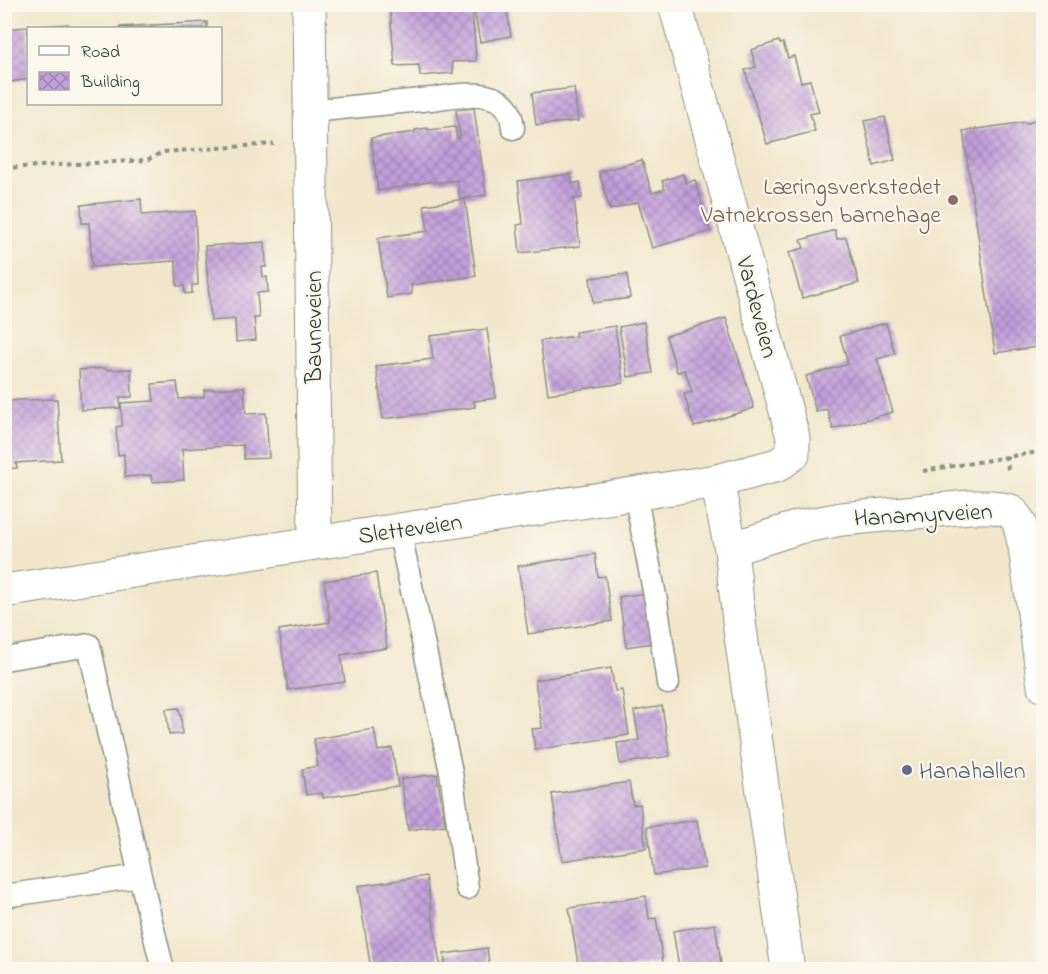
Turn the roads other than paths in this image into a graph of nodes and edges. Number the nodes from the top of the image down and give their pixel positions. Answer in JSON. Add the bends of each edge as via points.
{"nodes":[{"id":1,"x":309,"y":4,"type":"edge"},
{"id":2,"x":675,"y":4,"type":"edge"},
{"id":3,"x":310,"y":126,"type":"junction"},
{"id":4,"x":513,"y":128,"type":"dead end"},
{"id":5,"x":794,"y":437,"type":"joint"},
{"id":6,"x":717,"y":481,"type":"junction"},
{"id":7,"x":635,"y":493,"type":"junction"},
{"id":8,"x":399,"y":530,"type":"junction"},
{"id":9,"x":315,"y":542,"type":"junction"},
{"id":10,"x":731,"y":549,"type":"junction"},
{"id":11,"x":4,"y":591,"type":"edge"},
{"id":12,"x":4,"y":659,"type":"edge"},
{"id":13,"x":668,"y":683,"type":"dead end"},
{"id":14,"x":1044,"y":686,"type":"edge"},
{"id":15,"x":140,"y":876,"type":"junction"},
{"id":16,"x":467,"y":888,"type":"dead end"},
{"id":17,"x":4,"y":896,"type":"edge"},
{"id":18,"x":163,"y":969,"type":"edge"},
{"id":19,"x":788,"y":969,"type":"edge"}],
"edges":[{"from":1,"to":3,"type":"street","name":"Bauneveien"},
{"from":2,"to":5,"type":"street","name":"Vardeveien"},
{"from":3,"to":4,"type":"lane","via":[[453,96],[485,95],[507,108]]},
{"from":3,"to":9,"type":"street","name":"Bauneveien"},
{"from":5,"to":6,"type":"street","name":"Sletteveien","via":[[793,454],[778,465]]},
{"from":6,"to":7,"type":"street","name":"Sletteveien"},
{"from":6,"to":10,"type":"street"},
{"from":7,"to":8,"type":"street","name":"Sletteveien"},
{"from":7,"to":13,"type":"lane"},
{"from":8,"to":9,"type":"street","name":"Sletteveien"},
{"from":8,"to":16,"type":"lane","via":[[451,772]]},
{"from":9,"to":11,"type":"street","name":"Sletteveien"},
{"from":10,"to":14,"type":"street","name":"Hanamyrveien","via":[[799,527],[842,519],[969,507],[1011,511],[1019,522],[1025,547]]},
{"from":10,"to":19,"type":"street"},
{"from":12,"to":15,"type":"lane","via":[[89,645]]},
{"from":15,"to":17,"type":"lane"},
{"from":15,"to":18,"type":"lane"}]}
